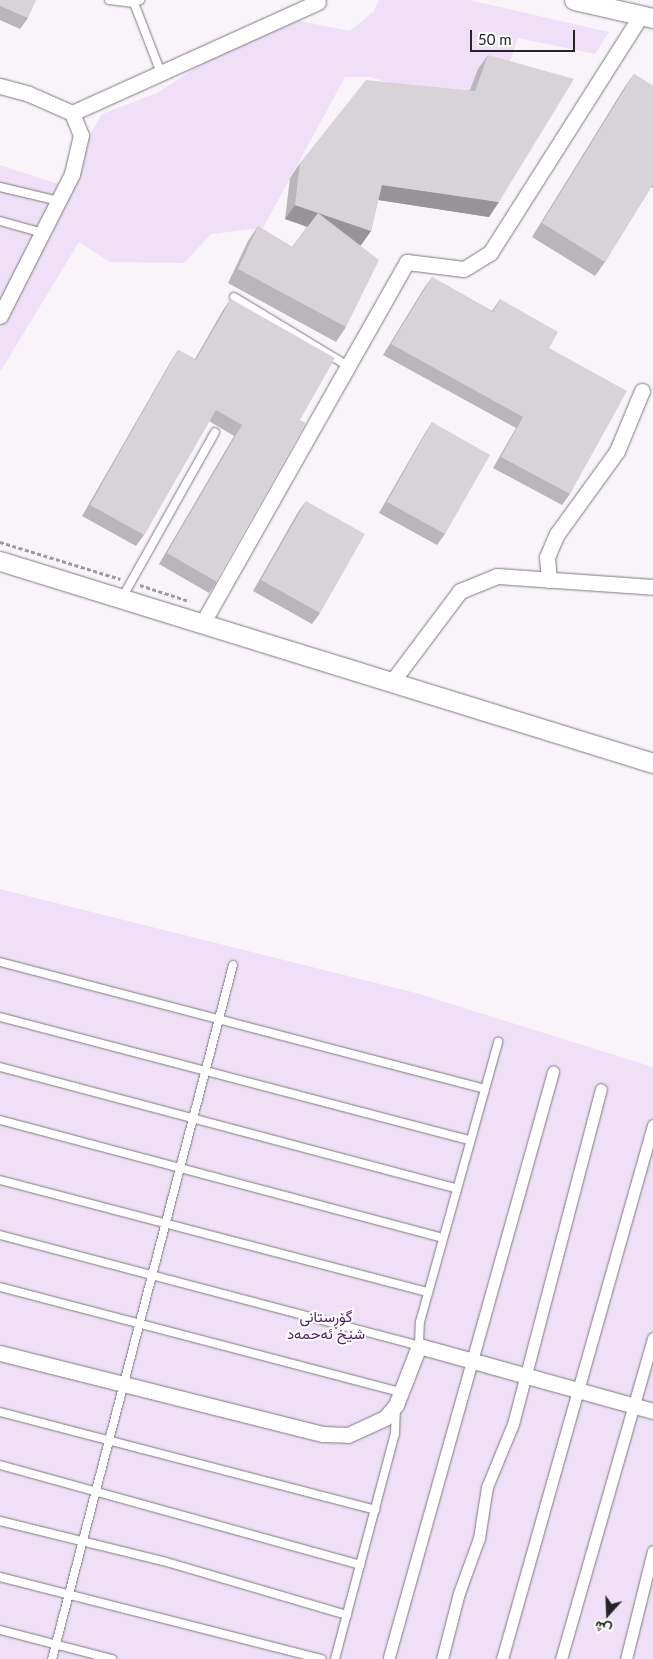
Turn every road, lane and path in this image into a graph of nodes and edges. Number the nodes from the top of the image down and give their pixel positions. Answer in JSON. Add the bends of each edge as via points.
{"nodes":[{"id":1,"x":109,"y":0,"type":"edge"},
{"id":2,"x":574,"y":0,"type":"edge"},
{"id":3,"x":137,"y":2,"type":"edge"},
{"id":4,"x":318,"y":2,"type":"dead end"},
{"id":5,"x":647,"y":16,"type":"edge"},
{"id":6,"x":161,"y":73,"type":"junction"},
{"id":7,"x":0,"y":86,"type":"edge"},
{"id":8,"x":72,"y":113,"type":"junction"},
{"id":9,"x":0,"y":187,"type":"edge"},
{"id":10,"x":59,"y":201,"type":"junction"},
{"id":11,"x":0,"y":221,"type":"edge"},
{"id":12,"x":43,"y":233,"type":"junction"},
{"id":13,"x":234,"y":297,"type":"dead end"},
{"id":14,"x":0,"y":316,"type":"edge"},
{"id":15,"x":348,"y":366,"type":"junction"},
{"id":16,"x":642,"y":391,"type":"dead end"},
{"id":17,"x":214,"y":432,"type":"dead end"},
{"id":18,"x":0,"y":561,"type":"edge"},
{"id":19,"x":549,"y":580,"type":"junction"},
{"id":20,"x":653,"y":587,"type":"edge"},
{"id":21,"x":121,"y":599,"type":"junction"},
{"id":22,"x":202,"y":624,"type":"junction"},
{"id":23,"x":391,"y":683,"type":"junction"},
{"id":24,"x":653,"y":763,"type":"edge"},
{"id":25,"x":0,"y":962,"type":"edge"},
{"id":26,"x":234,"y":965,"type":"dead end"},
{"id":27,"x":0,"y":1017,"type":"edge"},
{"id":28,"x":219,"y":1019,"type":"junction"},
{"id":29,"x":498,"y":1042,"type":"dead end"},
{"id":30,"x":0,"y":1067,"type":"edge"},
{"id":31,"x":206,"y":1071,"type":"junction"},
{"id":32,"x":552,"y":1072,"type":"dead end"},
{"id":33,"x":601,"y":1088,"type":"dead end"},
{"id":34,"x":485,"y":1089,"type":"junction"},
{"id":35,"x":193,"y":1118,"type":"junction"},
{"id":36,"x":0,"y":1120,"type":"edge"},
{"id":37,"x":653,"y":1125,"type":"edge"},
{"id":38,"x":470,"y":1140,"type":"junction"},
{"id":39,"x":180,"y":1168,"type":"junction"},
{"id":40,"x":0,"y":1180,"type":"edge"},
{"id":41,"x":457,"y":1189,"type":"junction"},
{"id":42,"x":166,"y":1223,"type":"junction"},
{"id":43,"x":0,"y":1235,"type":"edge"},
{"id":44,"x":444,"y":1238,"type":"junction"},
{"id":45,"x":152,"y":1275,"type":"junction"},
{"id":46,"x":0,"y":1287,"type":"edge"},
{"id":47,"x":428,"y":1292,"type":"junction"},
{"id":48,"x":140,"y":1324,"type":"junction"},
{"id":49,"x":653,"y":1338,"type":"edge"},
{"id":50,"x":419,"y":1346,"type":"junction"},
{"id":51,"x":0,"y":1353,"type":"edge"},
{"id":52,"x":472,"y":1360,"type":"junction"},
{"id":53,"x":524,"y":1375,"type":"junction"},
{"id":54,"x":124,"y":1385,"type":"junction"},
{"id":55,"x":578,"y":1390,"type":"junction"},
{"id":56,"x":398,"y":1398,"type":"junction"},
{"id":57,"x":635,"y":1406,"type":"junction"},
{"id":58,"x":653,"y":1411,"type":"edge"},
{"id":59,"x":0,"y":1412,"type":"edge"},
{"id":60,"x":109,"y":1441,"type":"junction"},
{"id":61,"x":0,"y":1465,"type":"edge"},
{"id":62,"x":96,"y":1492,"type":"junction"},
{"id":63,"x":375,"y":1510,"type":"junction"},
{"id":64,"x":0,"y":1521,"type":"edge"},
{"id":65,"x":82,"y":1543,"type":"junction"},
{"id":66,"x":653,"y":1551,"type":"edge"},
{"id":67,"x":360,"y":1565,"type":"junction"},
{"id":68,"x":0,"y":1577,"type":"edge"},
{"id":69,"x":69,"y":1593,"type":"junction"},
{"id":70,"x":347,"y":1615,"type":"junction"},
{"id":71,"x":0,"y":1630,"type":"edge"},
{"id":72,"x":56,"y":1644,"type":"junction"},
{"id":73,"x":390,"y":1657,"type":"dead end"},
{"id":74,"x":52,"y":1659,"type":"edge"},
{"id":75,"x":112,"y":1659,"type":"edge"},
{"id":76,"x":322,"y":1659,"type":"edge"},
{"id":77,"x":335,"y":1659,"type":"edge"},
{"id":78,"x":442,"y":1659,"type":"edge"},
{"id":79,"x":502,"y":1659,"type":"edge"},
{"id":80,"x":561,"y":1659,"type":"edge"},
{"id":81,"x":626,"y":1659,"type":"edge"}],
"edges":[{"from":1,"to":3,"type":"lane"},
{"from":2,"to":5,"type":"street"},
{"from":3,"to":6,"type":"lane"},
{"from":4,"to":6,"type":"street"},
{"from":5,"to":15,"type":"street","via":[[490,253],[464,269],[407,262]]},
{"from":6,"to":8,"type":"street"},
{"from":7,"to":8,"type":"street","via":[[30,94]]},
{"from":8,"to":10,"type":"street","via":[[81,135],[72,174]]},
{"from":9,"to":10,"type":"lane"},
{"from":10,"to":12,"type":"street"},
{"from":11,"to":12,"type":"lane"},
{"from":12,"to":14,"type":"street"},
{"from":13,"to":15,"type":"lane"},
{"from":15,"to":22,"type":"street"},
{"from":16,"to":19,"type":"street","via":[[617,452],[557,534],[547,557]]},
{"from":17,"to":21,"type":"lane"},
{"from":18,"to":21,"type":"street"},
{"from":19,"to":20,"type":"street"},
{"from":19,"to":23,"type":"street","via":[[497,576],[460,590]]},
{"from":21,"to":22,"type":"street"},
{"from":22,"to":23,"type":"street"},
{"from":23,"to":24,"type":"street"},
{"from":25,"to":28,"type":"lane"},
{"from":26,"to":28,"type":"lane"},
{"from":27,"to":31,"type":"lane"},
{"from":28,"to":31,"type":"lane"},
{"from":28,"to":34,"type":"lane"},
{"from":29,"to":34,"type":"lane"},
{"from":30,"to":35,"type":"lane"},
{"from":31,"to":35,"type":"lane"},
{"from":31,"to":38,"type":"lane"},
{"from":32,"to":52,"type":"street"},
{"from":33,"to":53,"type":"street"},
{"from":34,"to":38,"type":"lane"},
{"from":35,"to":39,"type":"lane"},
{"from":35,"to":41,"type":"lane"},
{"from":36,"to":39,"type":"lane"},
{"from":37,"to":55,"type":"street"},
{"from":38,"to":41,"type":"lane"},
{"from":39,"to":42,"type":"lane"},
{"from":39,"to":44,"type":"lane"},
{"from":40,"to":42,"type":"lane"},
{"from":41,"to":44,"type":"lane"},
{"from":42,"to":45,"type":"lane"},
{"from":42,"to":47,"type":"lane"},
{"from":43,"to":45,"type":"lane"},
{"from":44,"to":47,"type":"lane"},
{"from":45,"to":48,"type":"lane"},
{"from":45,"to":50,"type":"lane"},
{"from":46,"to":48,"type":"lane"},
{"from":47,"to":50,"type":"lane","via":[[420,1322]]},
{"from":48,"to":54,"type":"lane"},
{"from":48,"to":56,"type":"lane"},
{"from":49,"to":57,"type":"street"},
{"from":50,"to":52,"type":"street"},
{"from":50,"to":56,"type":"street"},
{"from":51,"to":54,"type":"street"},
{"from":52,"to":53,"type":"street"},
{"from":52,"to":73,"type":"street"},
{"from":53,"to":55,"type":"street"},
{"from":53,"to":78,"type":"street","via":[[513,1424],[487,1487],[479,1538],[459,1593]]},
{"from":54,"to":56,"type":"street","via":[[323,1434],[348,1435],[370,1427],[385,1418]]},
{"from":54,"to":60,"type":"lane"},
{"from":55,"to":57,"type":"street"},
{"from":55,"to":79,"type":"street"},
{"from":56,"to":63,"type":"lane","via":[[395,1434]]},
{"from":57,"to":58,"type":"street"},
{"from":57,"to":80,"type":"street"},
{"from":59,"to":60,"type":"lane"},
{"from":60,"to":62,"type":"lane"},
{"from":60,"to":63,"type":"lane"},
{"from":61,"to":62,"type":"lane"},
{"from":62,"to":65,"type":"lane"},
{"from":62,"to":67,"type":"lane"},
{"from":63,"to":67,"type":"lane"},
{"from":64,"to":65,"type":"lane"},
{"from":65,"to":69,"type":"lane"},
{"from":65,"to":70,"type":"lane","via":[[163,1561]]},
{"from":66,"to":81,"type":"street"},
{"from":67,"to":70,"type":"lane"},
{"from":68,"to":69,"type":"lane"},
{"from":69,"to":72,"type":"lane"},
{"from":69,"to":76,"type":"lane"},
{"from":70,"to":77,"type":"lane"},
{"from":71,"to":72,"type":"lane"},
{"from":72,"to":74,"type":"lane"},
{"from":72,"to":75,"type":"lane"}]}
